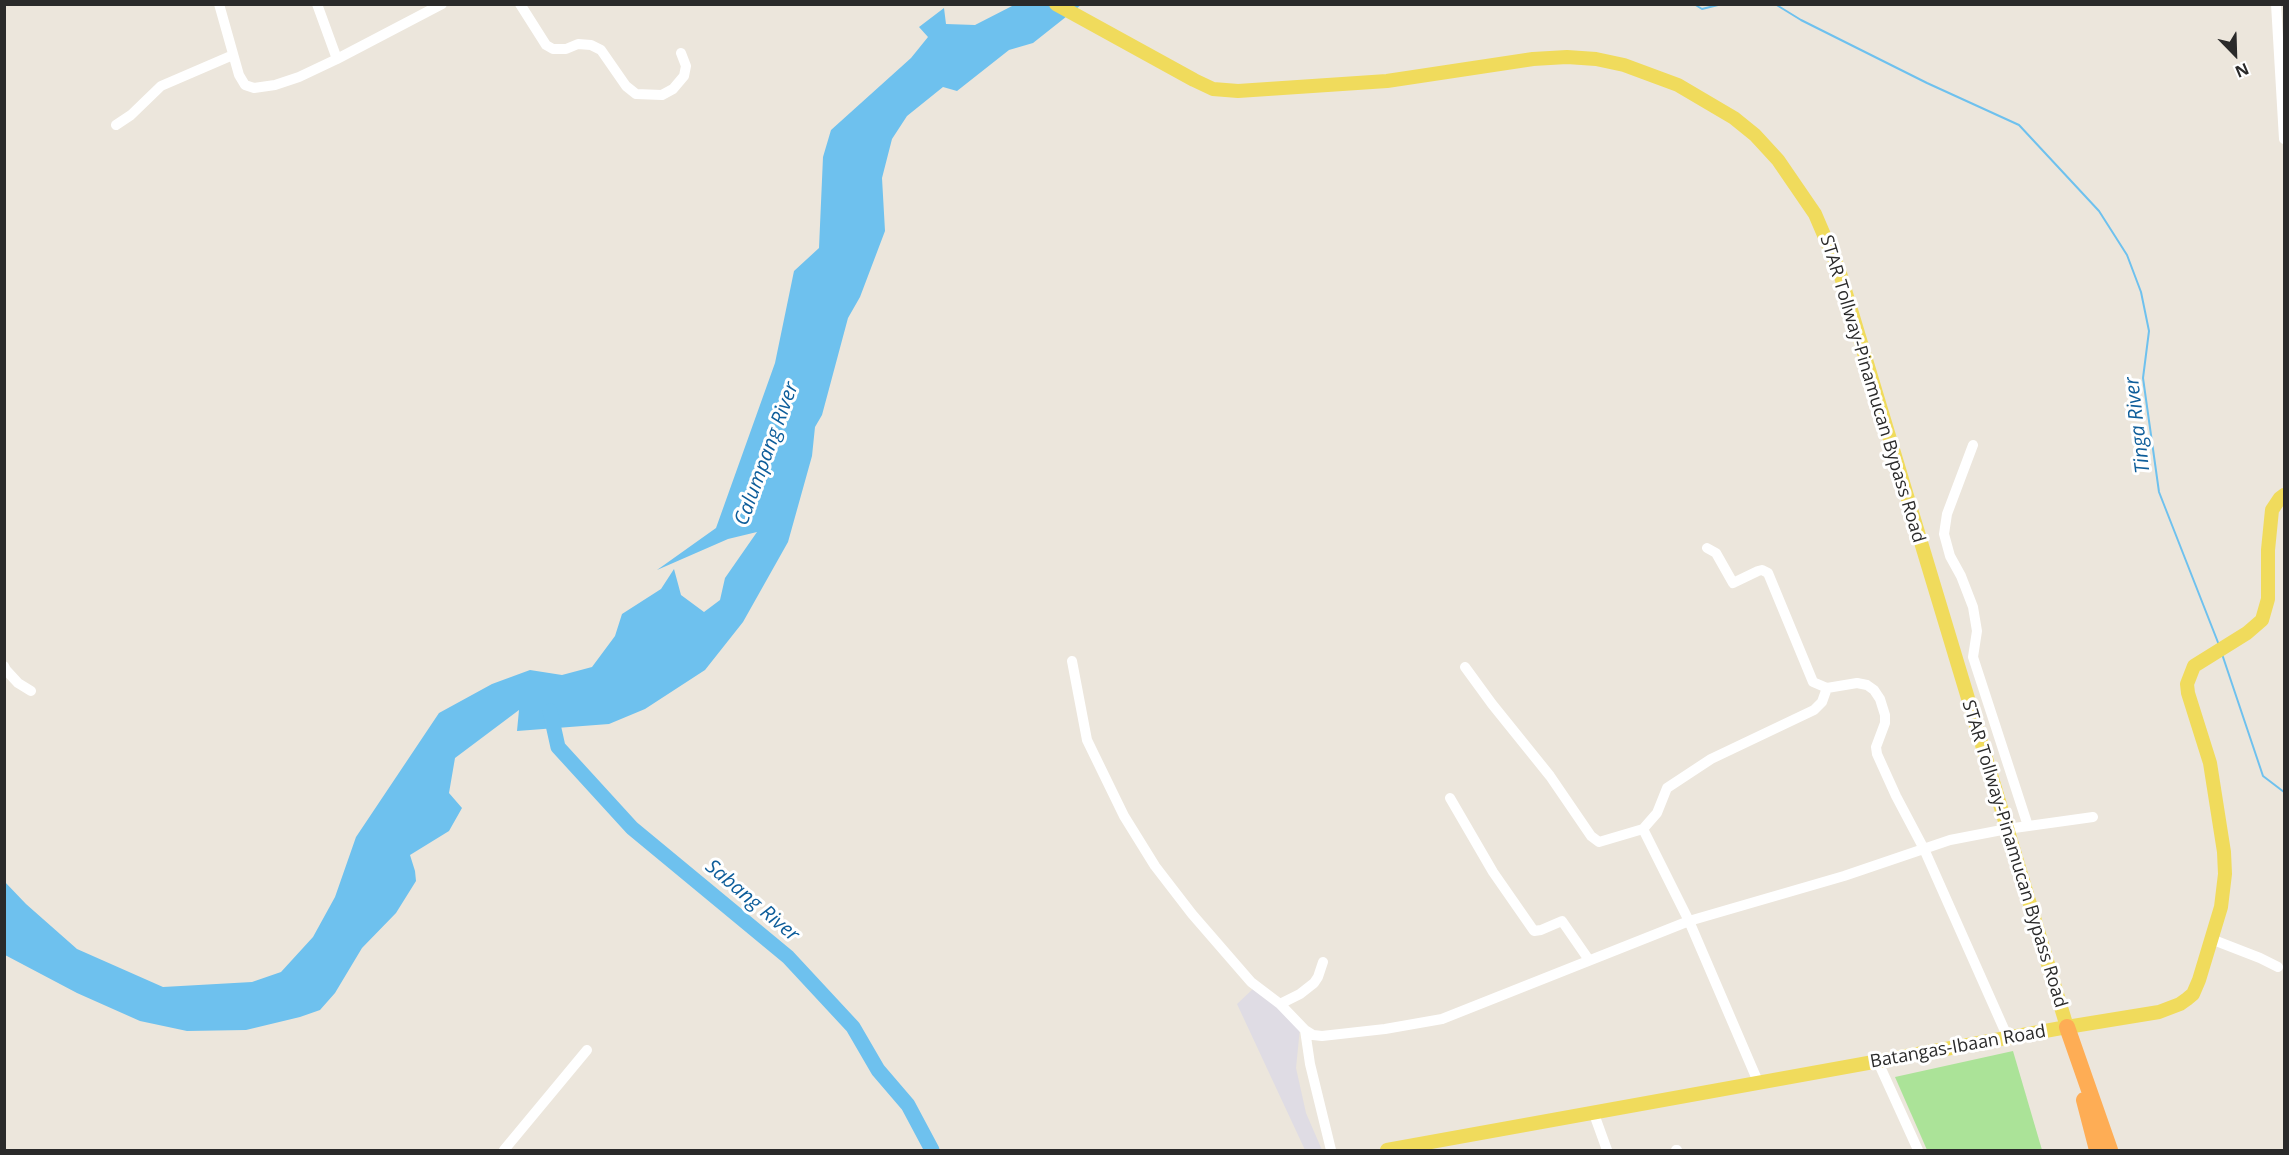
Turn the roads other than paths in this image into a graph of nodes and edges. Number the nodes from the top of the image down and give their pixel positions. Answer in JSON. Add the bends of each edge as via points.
{"nodes":[{"id":1,"x":219,"y":4,"type":"edge"},
{"id":2,"x":317,"y":4,"type":"edge"},
{"id":3,"x":442,"y":4,"type":"edge"},
{"id":4,"x":520,"y":4,"type":"edge"},
{"id":5,"x":1056,"y":4,"type":"edge"},
{"id":6,"x":2276,"y":4,"type":"edge"},
{"id":7,"x":681,"y":53,"type":"dead end"},
{"id":8,"x":233,"y":55,"type":"junction"},
{"id":9,"x":337,"y":59,"type":"junction"},
{"id":10,"x":116,"y":125,"type":"dead end"},
{"id":11,"x":2284,"y":139,"type":"edge"},
{"id":12,"x":1973,"y":445,"type":"dead end"},
{"id":13,"x":2284,"y":495,"type":"edge"},
{"id":14,"x":1707,"y":548,"type":"dead end"},
{"id":15,"x":1072,"y":661,"type":"dead end"},
{"id":16,"x":4,"y":666,"type":"edge"},
{"id":17,"x":1465,"y":667,"type":"dead end"},
{"id":18,"x":1827,"y":688,"type":"junction"},
{"id":19,"x":31,"y":691,"type":"dead end"},
{"id":20,"x":1450,"y":798,"type":"dead end"},
{"id":21,"x":2093,"y":818,"type":"dead end"},
{"id":22,"x":2028,"y":826,"type":"junction"},
{"id":23,"x":1643,"y":829,"type":"junction"},
{"id":24,"x":2007,"y":829,"type":"junction"},
{"id":25,"x":1924,"y":849,"type":"junction"},
{"id":26,"x":1689,"y":921,"type":"junction"},
{"id":27,"x":2211,"y":939,"type":"junction"},
{"id":28,"x":1589,"y":960,"type":"junction"},
{"id":29,"x":1323,"y":962,"type":"dead end"},
{"id":30,"x":2278,"y":967,"type":"dead end"},
{"id":31,"x":1280,"y":1004,"type":"junction"},
{"id":32,"x":2067,"y":1027,"type":"junction"},
{"id":33,"x":1305,"y":1030,"type":"junction"},
{"id":34,"x":2008,"y":1038,"type":"junction"},
{"id":35,"x":587,"y":1050,"type":"dead end"},
{"id":36,"x":1878,"y":1062,"type":"junction"},
{"id":37,"x":1759,"y":1084,"type":"junction"},
{"id":38,"x":1594,"y":1114,"type":"junction"},
{"id":39,"x":504,"y":1150,"type":"edge"},
{"id":40,"x":1331,"y":1150,"type":"edge"},
{"id":41,"x":1387,"y":1150,"type":"edge"},
{"id":42,"x":1607,"y":1150,"type":"edge"},
{"id":43,"x":1918,"y":1150,"type":"edge"},
{"id":44,"x":2097,"y":1150,"type":"edge"},
{"id":45,"x":2110,"y":1150,"type":"edge"}],
"edges":[{"from":1,"to":8,"type":"street"},
{"from":2,"to":9,"type":"street"},
{"from":3,"to":9,"type":"street"},
{"from":4,"to":7,"type":"street","via":[[546,45],[566,49],[578,44],[591,45],[601,50],[636,94],[662,95],[673,89],[684,76],[686,66]]},
{"from":5,"to":24,"type":"main road","name":"STAR Tollway-Pinamucan Bypass Road","via":[[1213,89],[1238,91],[1387,81],[1533,59],[1596,59],[1678,85],[1755,135],[1778,160],[1815,214],[1839,270]]},
{"from":6,"to":11,"type":"street"},
{"from":8,"to":9,"type":"street","via":[[238,75],[245,85],[254,88],[299,77]]},
{"from":8,"to":10,"type":"street","via":[[162,86]]},
{"from":12,"to":22,"type":"street","via":[[1947,514],[1944,534],[1972,607],[1977,631],[1972,657]]},
{"from":13,"to":27,"type":"main road","name":"Batangas-Ibaan Road","via":[[2272,510],[2268,599],[2262,620],[2194,666],[2187,684],[2210,763],[2224,852],[2224,892]]},
{"from":14,"to":18,"type":"street","via":[[1716,553],[1733,584],[1758,571],[1768,573],[1809,677]]},
{"from":15,"to":31,"type":"street","via":[[1087,740],[1130,826],[1170,888],[1251,982]]},
{"from":16,"to":19,"type":"street"},
{"from":17,"to":23,"type":"street","via":[[1596,840]]},
{"from":18,"to":23,"type":"street","via":[[1814,710],[1712,759],[1667,788],[1657,813]]},
{"from":18,"to":25,"type":"street","via":[[1867,685],[1880,699],[1885,723],[1877,754]]},
{"from":20,"to":28,"type":"street","via":[[1534,931],[1562,921]]},
{"from":21,"to":22,"type":"street"},
{"from":22,"to":24,"type":"street"},
{"from":23,"to":26,"type":"street"},
{"from":24,"to":25,"type":"street"},
{"from":24,"to":32,"type":"main road","name":"STAR Tollway-Pinamucan Bypass Road"},
{"from":25,"to":26,"type":"street"},
{"from":25,"to":34,"type":"street"},
{"from":26,"to":28,"type":"street"},
{"from":26,"to":37,"type":"street"},
{"from":27,"to":30,"type":"street"},
{"from":27,"to":32,"type":"main road","name":"Batangas-Ibaan Road","via":[[2197,988],[2180,1004],[2159,1012]]},
{"from":28,"to":33,"type":"street","via":[[1442,1019],[1322,1036]]},
{"from":29,"to":31,"type":"street","via":[[1314,983]]},
{"from":31,"to":33,"type":"street"},
{"from":32,"to":34,"type":"main road","name":"Batangas-Ibaan Road"},
{"from":32,"to":44,"type":"highway"},
{"from":32,"to":45,"type":"highway"},
{"from":33,"to":40,"type":"street"},
{"from":34,"to":36,"type":"main road","name":"Batangas-Ibaan Road"},
{"from":35,"to":39,"type":"street"},
{"from":36,"to":37,"type":"main road","name":"Batangas-Ibaan Road"},
{"from":36,"to":43,"type":"street"},
{"from":37,"to":38,"type":"main road","name":"Batangas-Ibaan Road"},
{"from":38,"to":41,"type":"main road","name":"Batangas-Ibaan Road"},
{"from":38,"to":42,"type":"street"}]}
